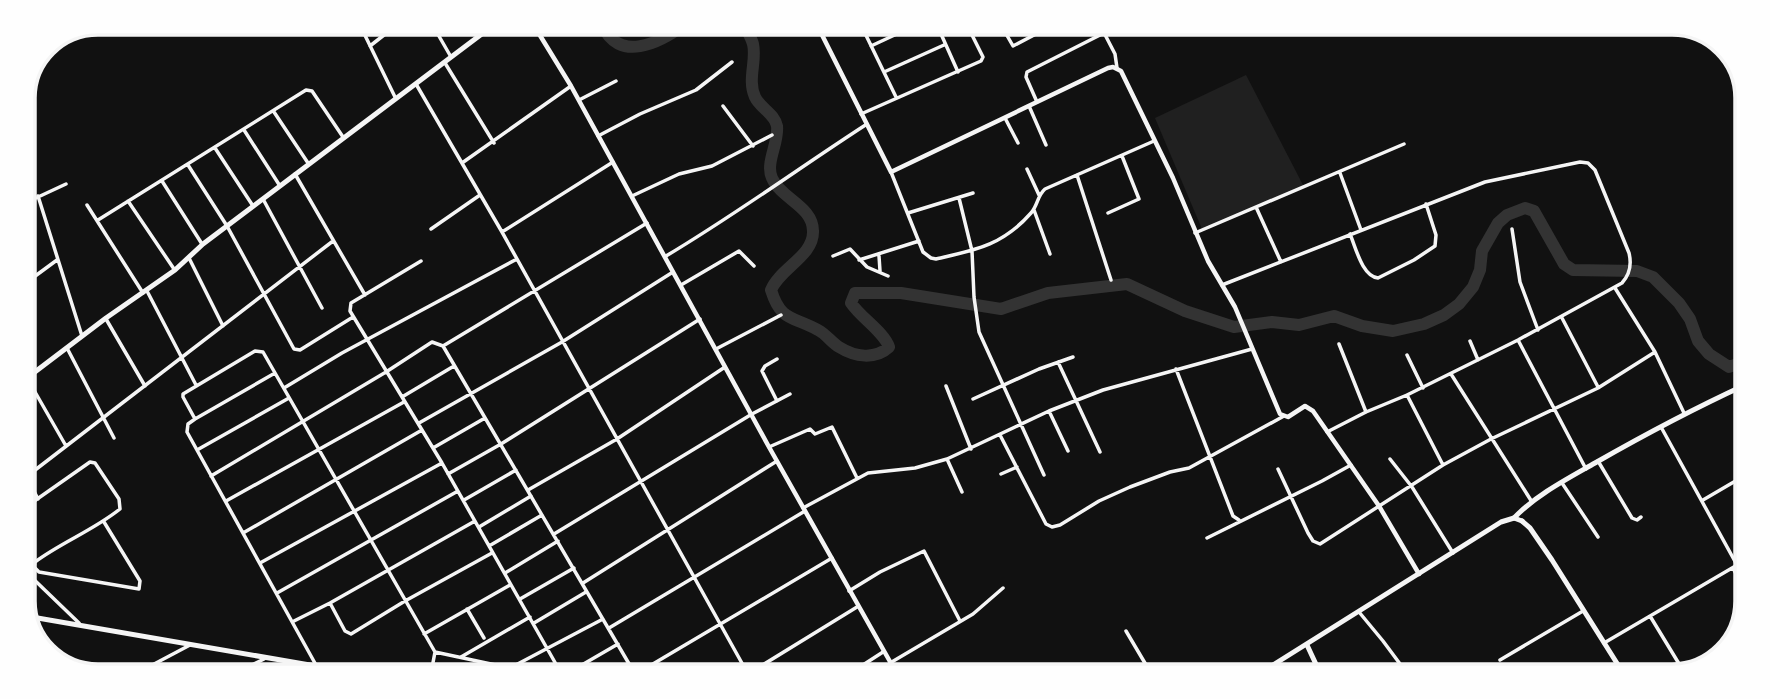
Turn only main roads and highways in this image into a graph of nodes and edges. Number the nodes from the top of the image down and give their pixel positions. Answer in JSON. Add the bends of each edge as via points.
{"nodes":[{"id":1,"x":481,"y":35,"type":"edge"},
{"id":2,"x":35,"y":372,"type":"edge"},
{"id":3,"x":1735,"y":390,"type":"edge"},
{"id":4,"x":1514,"y":518,"type":"junction"},
{"id":5,"x":38,"y":618,"type":"edge"},
{"id":6,"x":1307,"y":645,"type":"junction"},
{"id":7,"x":309,"y":664,"type":"edge"},
{"id":8,"x":1275,"y":664,"type":"edge"},
{"id":9,"x":1316,"y":664,"type":"edge"},
{"id":10,"x":1617,"y":664,"type":"edge"}],
"edges":[{"from":1,"to":2,"type":"main road"},
{"from":3,"to":4,"type":"main road","via":[[1598,461]]},
{"from":4,"to":6,"type":"main road"},
{"from":4,"to":10,"type":"main road","via":[[1530,528]]},
{"from":5,"to":7,"type":"main road"},
{"from":6,"to":8,"type":"main road"},
{"from":6,"to":9,"type":"main road"}]}
